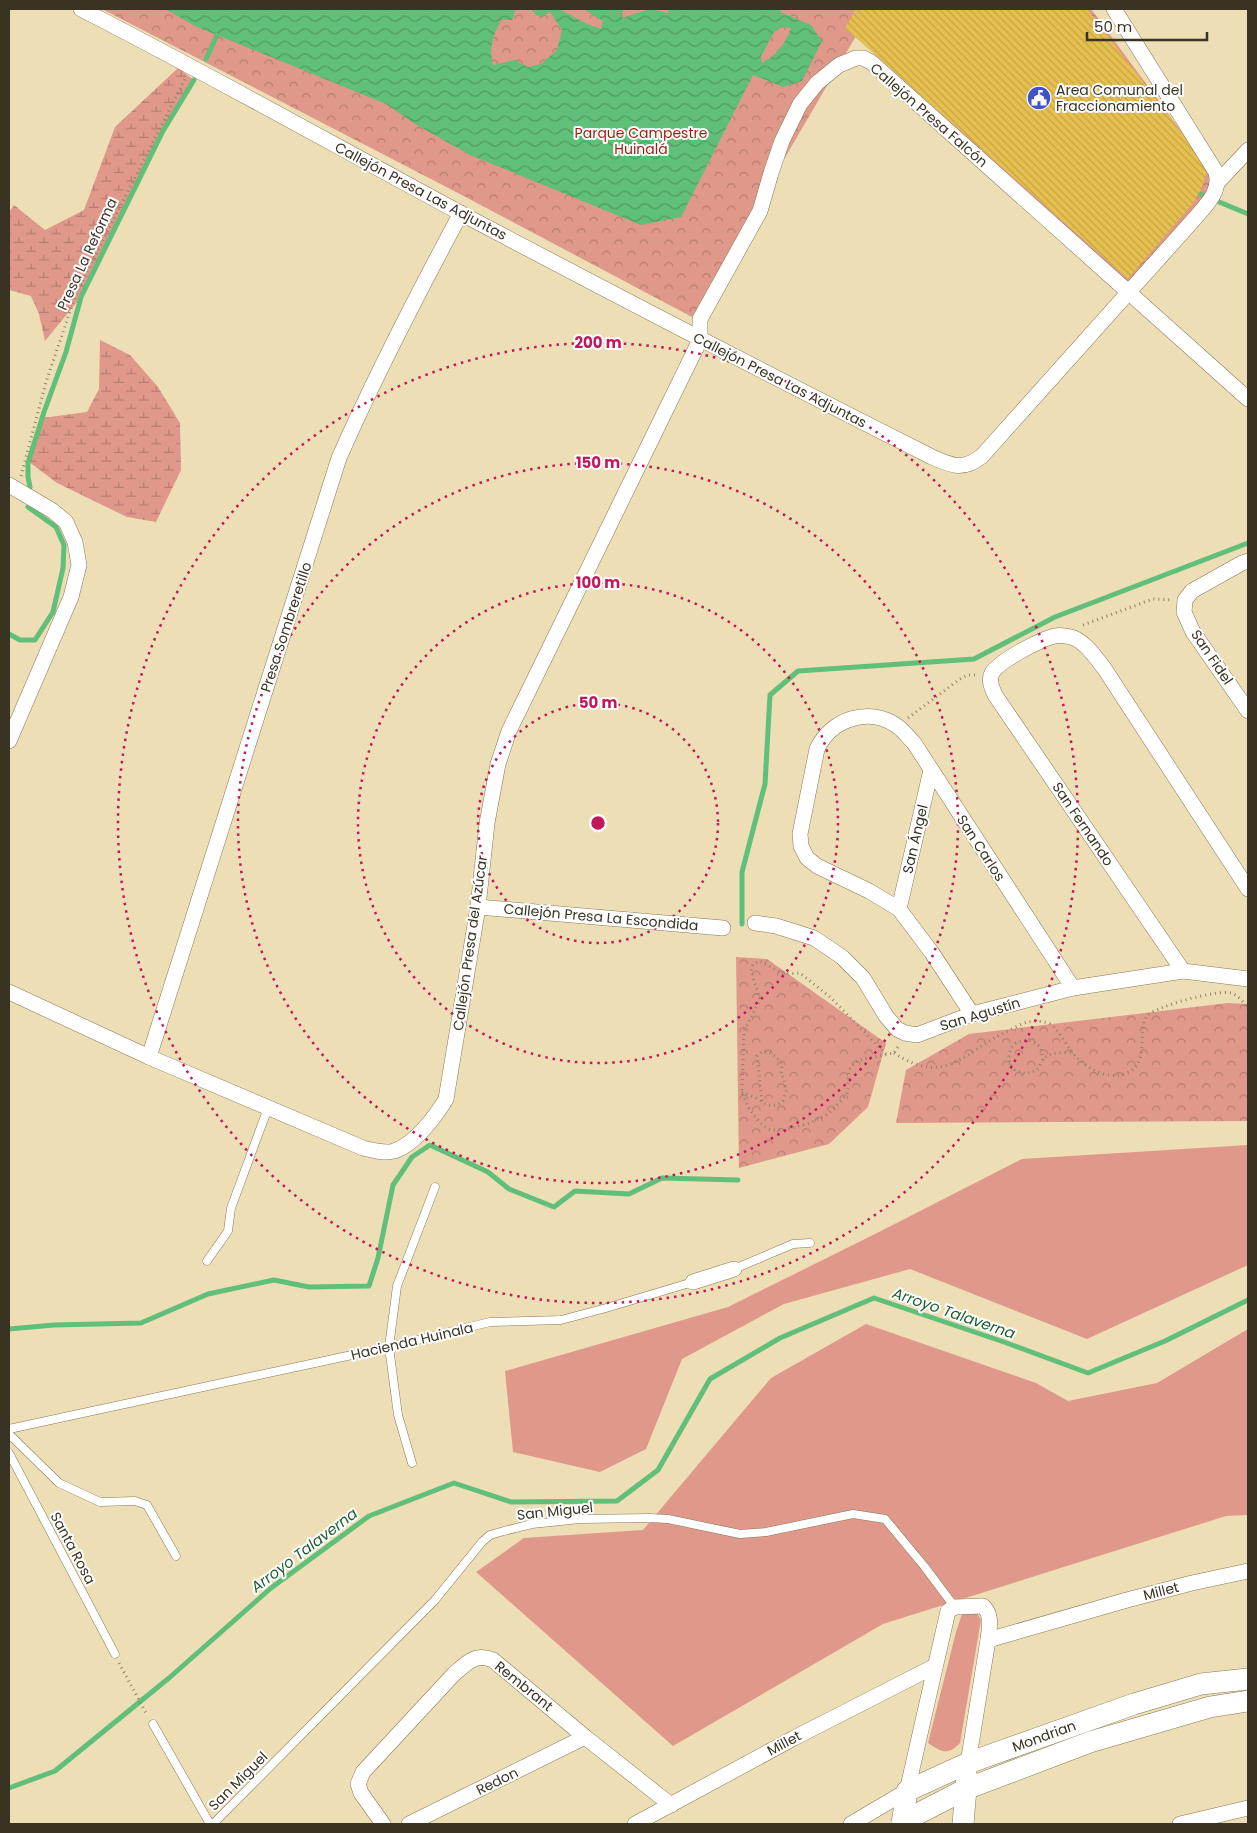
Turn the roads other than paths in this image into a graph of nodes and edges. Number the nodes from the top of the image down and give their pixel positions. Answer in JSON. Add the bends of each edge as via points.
{"nodes":[{"id":1,"x":81,"y":9,"type":"edge"},
{"id":2,"x":1114,"y":9,"type":"edge"},
{"id":3,"x":1248,"y":150,"type":"edge"},
{"id":4,"x":1219,"y":181,"type":"junction"},
{"id":5,"x":461,"y":213,"type":"junction"},
{"id":6,"x":1128,"y":292,"type":"junction"},
{"id":7,"x":700,"y":340,"type":"junction"},
{"id":8,"x":1248,"y":399,"type":"edge"},
{"id":9,"x":13,"y":487,"type":"edge"},
{"id":10,"x":1248,"y":561,"type":"edge"},
{"id":11,"x":1248,"y":712,"type":"edge"},
{"id":12,"x":9,"y":741,"type":"edge"},
{"id":13,"x":931,"y":770,"type":"junction"},
{"id":14,"x":1248,"y":889,"type":"edge"},
{"id":15,"x":478,"y":907,"type":"junction"},
{"id":16,"x":899,"y":909,"type":"junction"},
{"id":17,"x":755,"y":923,"type":"dead end"},
{"id":18,"x":723,"y":928,"type":"dead end"},
{"id":19,"x":1183,"y":971,"type":"junction"},
{"id":20,"x":1248,"y":979,"type":"edge"},
{"id":21,"x":1073,"y":988,"type":"junction"},
{"id":22,"x":9,"y":992,"type":"edge"},
{"id":23,"x":972,"y":1014,"type":"junction"},
{"id":24,"x":149,"y":1057,"type":"junction"},
{"id":25,"x":268,"y":1108,"type":"junction"},
{"id":26,"x":435,"y":1188,"type":"dead end"},
{"id":27,"x":810,"y":1243,"type":"dead end"},
{"id":28,"x":207,"y":1261,"type":"dead end"},
{"id":29,"x":734,"y":1268,"type":"joint"},
{"id":30,"x":693,"y":1282,"type":"joint"},
{"id":31,"x":389,"y":1347,"type":"junction"},
{"id":32,"x":9,"y":1429,"type":"edge"},
{"id":33,"x":9,"y":1434,"type":"edge"},
{"id":34,"x":9,"y":1453,"type":"edge"},
{"id":35,"x":412,"y":1463,"type":"dead end"},
{"id":36,"x":176,"y":1556,"type":"dead end"},
{"id":37,"x":1248,"y":1571,"type":"edge"},
{"id":38,"x":951,"y":1602,"type":"dead end"},
{"id":39,"x":988,"y":1640,"type":"junction"},
{"id":40,"x":115,"y":1654,"type":"dead end"},
{"id":41,"x":935,"y":1666,"type":"junction"},
{"id":42,"x":1248,"y":1679,"type":"edge"},
{"id":43,"x":1248,"y":1701,"type":"edge"},
{"id":44,"x":153,"y":1724,"type":"dead end"},
{"id":45,"x":585,"y":1737,"type":"junction"},
{"id":46,"x":968,"y":1764,"type":"junction"},
{"id":47,"x":966,"y":1789,"type":"junction"},
{"id":48,"x":907,"y":1791,"type":"junction"},
{"id":49,"x":671,"y":1805,"type":"junction"},
{"id":50,"x":1248,"y":1808,"type":"edge"},
{"id":51,"x":900,"y":1823,"type":"edge"},
{"id":52,"x":212,"y":1824,"type":"edge"},
{"id":53,"x":383,"y":1824,"type":"edge"},
{"id":54,"x":409,"y":1824,"type":"edge"},
{"id":55,"x":634,"y":1824,"type":"edge"},
{"id":56,"x":851,"y":1824,"type":"edge"},
{"id":57,"x":963,"y":1824,"type":"edge"},
{"id":58,"x":1180,"y":1824,"type":"edge"}],
"edges":[{"from":1,"to":5,"type":"street","name":"Callejón Presa Las Adjuntas"},
{"from":2,"to":4,"type":"street"},
{"from":3,"to":4,"type":"street","name":"Callejón Presa Las Adjuntas"},
{"from":4,"to":6,"type":"street","name":"Callejón Presa Las Adjuntas","via":[[1206,205]]},
{"from":5,"to":7,"type":"street","name":"Callejón Presa Las Adjuntas"},
{"from":5,"to":24,"type":"street","name":"Presa Sombreretillo","via":[[410,308],[339,458]]},
{"from":6,"to":7,"type":"street","name":"Callejón Presa Las Adjuntas","via":[[982,456],[974,463],[961,466],[932,457]]},
{"from":6,"to":7,"type":"street","name":"Callejón Presa Falcón","via":[[871,62],[856,58],[817,83],[800,104],[782,141],[760,211],[700,319]]},
{"from":6,"to":8,"type":"street","name":"Callejón Presa Falcón"},
{"from":7,"to":15,"type":"street","name":"Callejón Presa del Azúcar","via":[[509,732],[498,764],[487,823]]},
{"from":9,"to":12,"type":"street","via":[[53,510],[66,522],[75,542],[79,565],[71,597]]},
{"from":10,"to":11,"type":"street","name":"San Fidel","via":[[1192,591],[1185,600],[1184,612]]},
{"from":13,"to":16,"type":"street","name":"San Ángel"},
{"from":13,"to":16,"type":"street","name":"San Carlos","via":[[914,743],[897,726],[880,718],[862,716],[836,725],[823,736],[817,749],[800,834],[807,858]]},
{"from":13,"to":21,"type":"street","name":"San Carlos"},
{"from":14,"to":19,"type":"street","name":"San Fernando","via":[[1104,668],[1088,649],[1074,638],[1058,635],[1042,640],[998,665],[991,674],[991,684],[1002,707]]},
{"from":15,"to":18,"type":"street","name":"Callejón Presa La Escondida"},
{"from":15,"to":25,"type":"street","name":"Callejón Presa del Azúcar","via":[[446,1099],[424,1129],[394,1151],[383,1151],[363,1148]]},
{"from":16,"to":23,"type":"street"},
{"from":17,"to":23,"type":"street","name":"San Agustín","via":[[814,938],[842,957],[863,978],[886,1016],[905,1034],[917,1035]]},
{"from":19,"to":20,"type":"street","name":"San Agustín"},
{"from":19,"to":21,"type":"street","name":"San Agustín"},
{"from":21,"to":23,"type":"street","name":"San Agustín"},
{"from":22,"to":24,"type":"street","name":"Callejón Presa del Azúcar"},
{"from":24,"to":25,"type":"street","name":"Callejón Presa del Azúcar"},
{"from":25,"to":28,"type":"lane","via":[[231,1208],[228,1231]]},
{"from":26,"to":31,"type":"lane","via":[[397,1286]]},
{"from":27,"to":29,"type":"lane","name":"Hacienda Huinala","via":[[793,1244]]},
{"from":29,"to":30,"type":"street","name":"Hacienda Huinala"},
{"from":30,"to":31,"type":"lane","name":"Hacienda Huinala","via":[[560,1320],[490,1322]]},
{"from":31,"to":32,"type":"lane","name":"Hacienda Huinala"},
{"from":31,"to":35,"type":"lane","via":[[398,1415]]},
{"from":33,"to":36,"type":"lane","via":[[59,1483],[100,1502],[135,1501],[147,1505]]},
{"from":34,"to":40,"type":"lane","name":"Santa Rosa"},
{"from":37,"to":39,"type":"street","name":"Millet","via":[[1127,1600]]},
{"from":38,"to":52,"type":"lane","name":"San Miguel","via":[[884,1519],[861,1515],[740,1534],[649,1518],[580,1519],[532,1524],[490,1535],[435,1600]]},
{"from":39,"to":41,"type":"street","via":[[990,1620],[983,1606],[952,1607],[948,1611]]},
{"from":39,"to":46,"type":"street"},
{"from":41,"to":48,"type":"street"},
{"from":41,"to":49,"type":"street","name":"Millet"},
{"from":42,"to":46,"type":"street","name":"Mondrian","via":[[1202,1684],[1134,1704]]},
{"from":43,"to":47,"type":"street","name":"Mondrian","via":[[1210,1707],[1090,1742]]},
{"from":44,"to":52,"type":"lane"},
{"from":45,"to":49,"type":"street","name":"Rembrant"},
{"from":45,"to":53,"type":"street","name":"Rembrant","via":[[493,1660],[477,1657],[454,1674],[363,1772],[358,1784],[361,1793]]},
{"from":45,"to":54,"type":"street","name":"Redon"},
{"from":46,"to":47,"type":"street"},
{"from":46,"to":48,"type":"street","name":"Mondrian"},
{"from":47,"to":51,"type":"street","name":"Mondrian"},
{"from":47,"to":57,"type":"street"},
{"from":48,"to":51,"type":"street"},
{"from":48,"to":56,"type":"street","name":"Mondrian"},
{"from":49,"to":55,"type":"street","name":"Millet"},
{"from":50,"to":58,"type":"street"}]}
